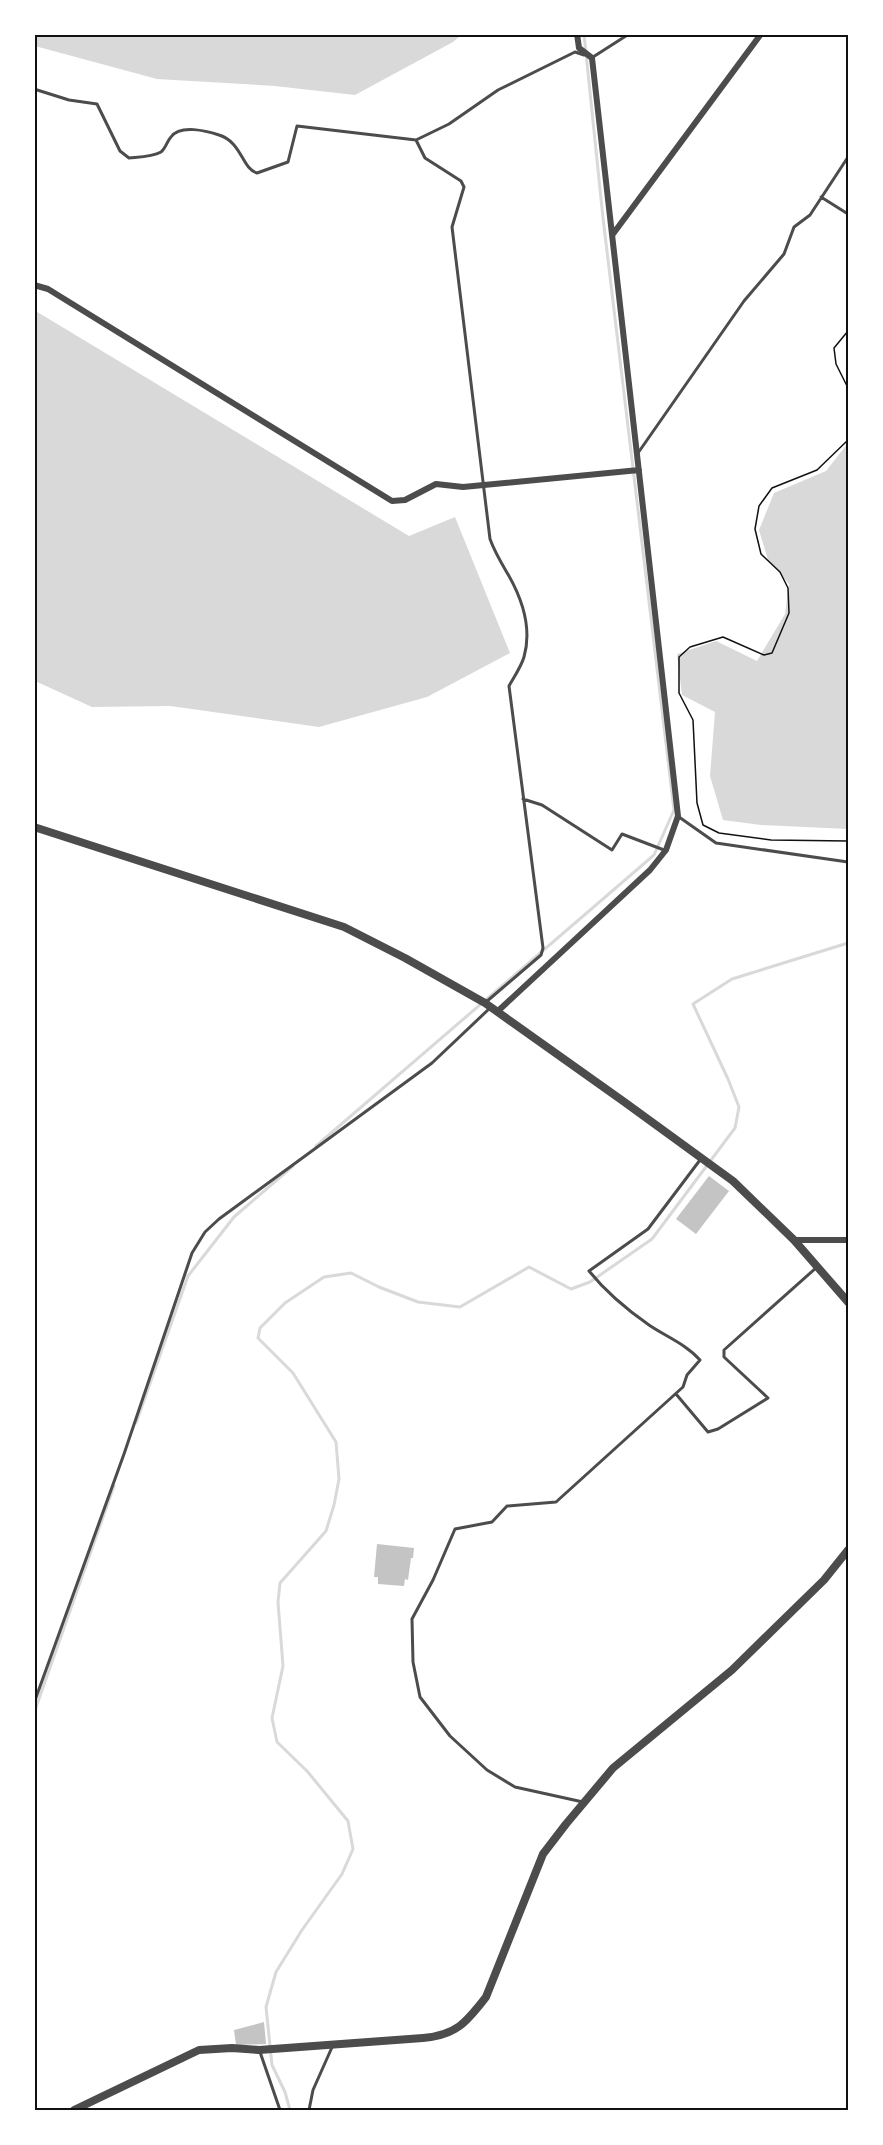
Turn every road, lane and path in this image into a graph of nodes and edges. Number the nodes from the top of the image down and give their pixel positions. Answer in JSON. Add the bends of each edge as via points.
{"nodes":[{"id":1,"x":577,"y":34,"type":"edge"},
{"id":2,"x":629,"y":34,"type":"edge"},
{"id":3,"x":761,"y":34,"type":"edge"},
{"id":4,"x":592,"y":58,"type":"junction"},
{"id":5,"x":34,"y":89,"type":"edge"},
{"id":6,"x":416,"y":140,"type":"junction"},
{"id":7,"x":849,"y":157,"type":"edge"},
{"id":8,"x":821,"y":197,"type":"junction"},
{"id":9,"x":849,"y":214,"type":"edge"},
{"id":10,"x":613,"y":234,"type":"junction"},
{"id":11,"x":34,"y":285,"type":"edge"},
{"id":12,"x":849,"y":331,"type":"edge"},
{"id":13,"x":849,"y":388,"type":"edge"},
{"id":14,"x":849,"y":440,"type":"edge"},
{"id":15,"x":637,"y":454,"type":"junction"},
{"id":16,"x":639,"y":470,"type":"junction"},
{"id":17,"x":482,"y":486,"type":"junction"},
{"id":18,"x":523,"y":799,"type":"junction"},
{"id":19,"x":678,"y":816,"type":"junction"},
{"id":20,"x":34,"y":827,"type":"edge"},
{"id":21,"x":849,"y":841,"type":"edge"},
{"id":22,"x":666,"y":850,"type":"junction"},
{"id":23,"x":849,"y":862,"type":"edge"},
{"id":24,"x":491,"y":1007,"type":"junction"},
{"id":25,"x":702,"y":1159,"type":"junction"},
{"id":26,"x":849,"y":1239,"type":"edge"},
{"id":27,"x":794,"y":1240,"type":"junction"},
{"id":28,"x":817,"y":1267,"type":"junction"},
{"id":29,"x":849,"y":1302,"type":"edge"},
{"id":30,"x":676,"y":1395,"type":"junction"},
{"id":31,"x":849,"y":1550,"type":"edge"},
{"id":32,"x":34,"y":1703,"type":"edge"},
{"id":33,"x":584,"y":1802,"type":"junction"},
{"id":34,"x":333,"y":2045,"type":"junction"},
{"id":35,"x":262,"y":2050,"type":"junction"},
{"id":36,"x":78,"y":2110,"type":"edge"},
{"id":37,"x":280,"y":2110,"type":"edge"},
{"id":38,"x":309,"y":2110,"type":"edge"}],
"edges":[{"from":1,"to":4,"type":"street","via":[[579,48]]},
{"from":2,"to":4,"type":"lane"},
{"from":3,"to":10,"type":"street"},
{"from":4,"to":6,"type":"lane","via":[[575,52],[498,90],[449,124]]},
{"from":4,"to":10,"type":"street"},
{"from":5,"to":6,"type":"lane","via":[[97,104],[120,151],[129,158],[160,152],[171,136],[182,130],[221,135],[239,148],[248,168],[257,173],[288,162],[297,126]]},
{"from":6,"to":17,"type":"lane","via":[[425,158],[461,181],[464,187],[452,227]]},
{"from":7,"to":8,"type":"lane"},
{"from":8,"to":9,"type":"lane"},
{"from":8,"to":15,"type":"lane","via":[[810,215],[794,227],[784,254],[744,301]]},
{"from":10,"to":15,"type":"street"},
{"from":11,"to":17,"type":"street","via":[[48,289],[392,501],[405,501],[436,484]]},
{"from":12,"to":13,"type":"path","via":[[834,348],[836,364]]},
{"from":14,"to":21,"type":"path","via":[[817,470],[772,488],[759,506],[755,529],[761,554],[780,572],[788,588],[789,613],[772,653],[764,655],[723,637],[690,647],[680,657],[679,693],[693,720],[697,803],[703,825],[719,833],[771,840]]},
{"from":15,"to":16,"type":"street"},
{"from":16,"to":17,"type":"street"},
{"from":16,"to":19,"type":"street"},
{"from":17,"to":18,"type":"lane","via":[[490,539],[521,602],[528,629],[524,658],[509,686]]},
{"from":18,"to":22,"type":"lane","via":[[542,805],[612,850],[622,834]]},
{"from":18,"to":24,"type":"lane","via":[[543,948],[541,955]]},
{"from":19,"to":22,"type":"street"},
{"from":19,"to":23,"type":"lane","via":[[716,843]]},
{"from":20,"to":24,"type":"street","via":[[344,927]]},
{"from":22,"to":24,"type":"street","via":[[650,870]]},
{"from":24,"to":25,"type":"street"},
{"from":24,"to":32,"type":"lane","via":[[432,1063],[205,1232],[192,1253]]},
{"from":25,"to":27,"type":"street","via":[[733,1181]]},
{"from":25,"to":30,"type":"lane","via":[[648,1229],[589,1271],[605,1291],[700,1360]]},
{"from":26,"to":27,"type":"street"},
{"from":27,"to":28,"type":"street"},
{"from":28,"to":29,"type":"street"},
{"from":28,"to":30,"type":"lane","via":[[724,1350],[724,1357],[768,1398],[708,1432]]},
{"from":30,"to":33,"type":"lane","via":[[556,1502],[507,1506],[492,1522],[455,1529],[412,1619],[412,1662],[420,1697],[450,1736],[487,1770],[516,1787]]},
{"from":31,"to":33,"type":"street","via":[[824,1580],[732,1670],[613,1768]]},
{"from":33,"to":34,"type":"street","via":[[543,1854],[486,1996],[459,2028],[441,2036]]},
{"from":34,"to":35,"type":"street"},
{"from":34,"to":38,"type":"lane","via":[[313,2090]]},
{"from":35,"to":36,"type":"street","via":[[199,2050]]},
{"from":35,"to":37,"type":"lane"}]}
